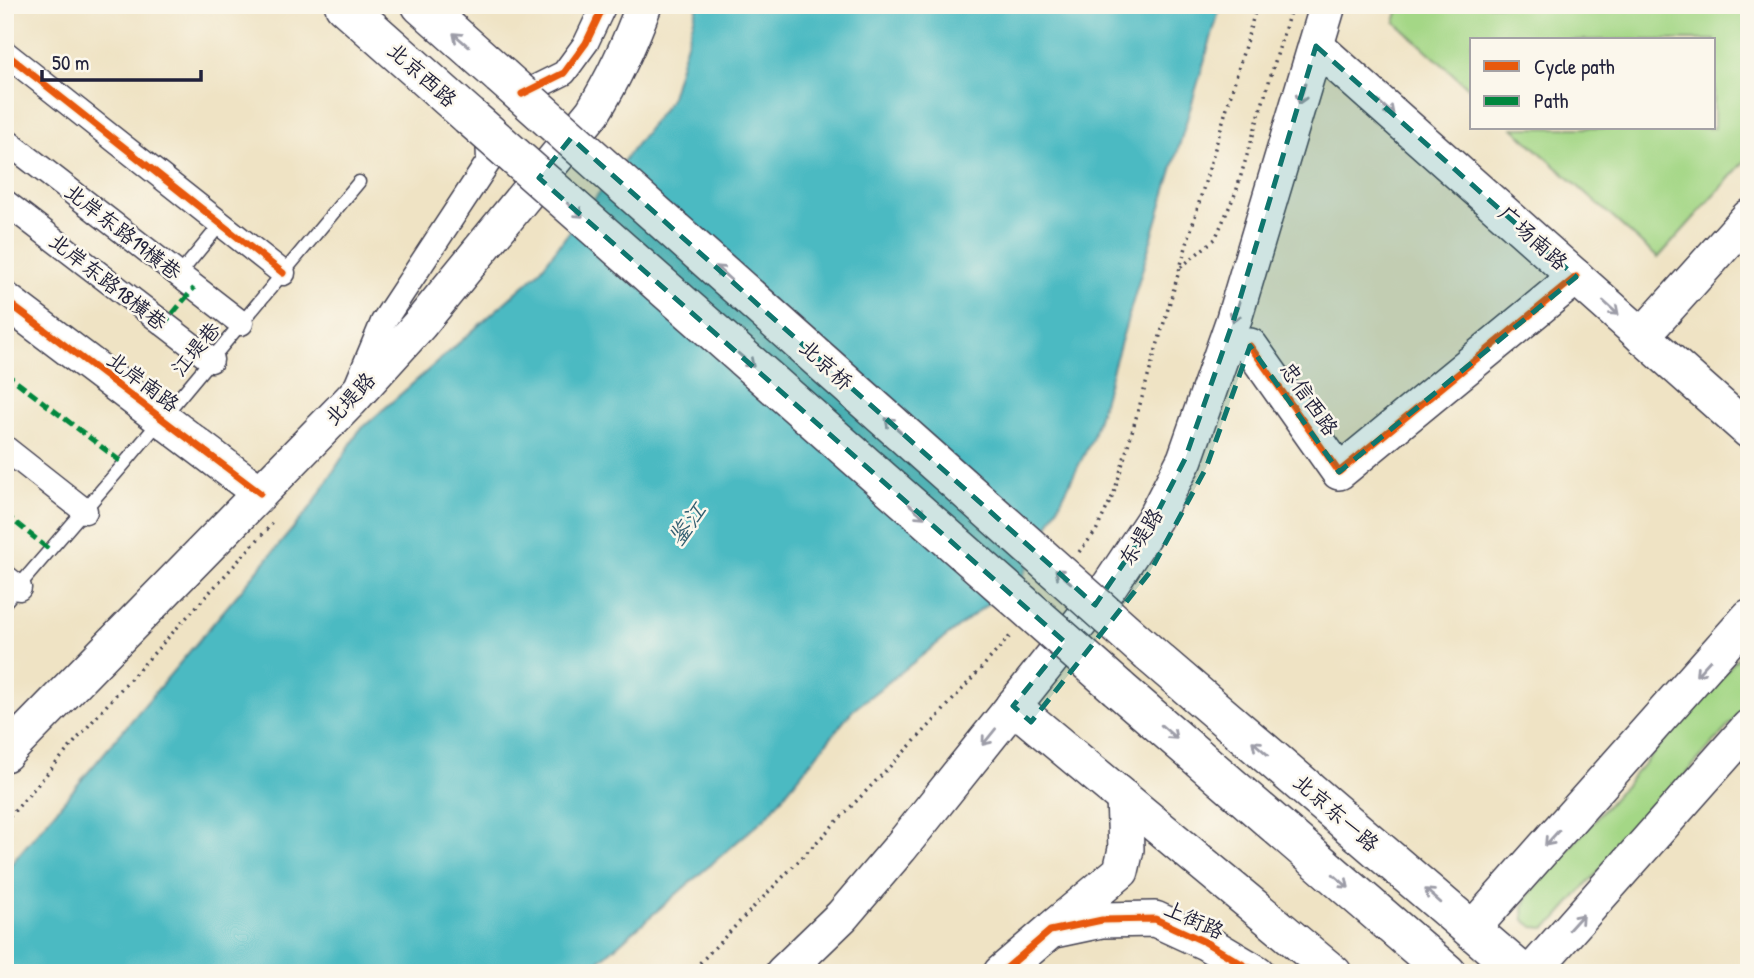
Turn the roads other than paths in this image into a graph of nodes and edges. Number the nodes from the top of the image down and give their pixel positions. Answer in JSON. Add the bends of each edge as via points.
{"nodes":[{"id":1,"x":344,"y":5,"type":"edge"},
{"id":2,"x":421,"y":5,"type":"edge"},
{"id":3,"x":604,"y":5,"type":"edge"},
{"id":4,"x":644,"y":5,"type":"edge"},
{"id":5,"x":1334,"y":30,"type":"edge"},
{"id":6,"x":5,"y":53,"type":"edge"},
{"id":7,"x":511,"y":85,"type":"junction"},
{"id":8,"x":478,"y":125,"type":"junction"},
{"id":9,"x":5,"y":140,"type":"edge"},
{"id":10,"x":359,"y":182,"type":"dead end"},
{"id":11,"x":5,"y":202,"type":"edge"},
{"id":12,"x":1749,"y":217,"type":"edge"},
{"id":13,"x":220,"y":225,"type":"junction"},
{"id":14,"x":283,"y":273,"type":"junction"},
{"id":15,"x":178,"y":276,"type":"junction"},
{"id":16,"x":1576,"y":277,"type":"junction"},
{"id":17,"x":5,"y":300,"type":"edge"},
{"id":18,"x":242,"y":323,"type":"junction"},
{"id":19,"x":1650,"y":327,"type":"junction"},
{"id":20,"x":1250,"y":346,"type":"junction"},
{"id":21,"x":211,"y":360,"type":"junction"},
{"id":22,"x":1749,"y":399,"type":"edge"},
{"id":23,"x":351,"y":400,"type":"junction"},
{"id":24,"x":162,"y":419,"type":"junction"},
{"id":25,"x":1749,"y":431,"type":"edge"},
{"id":26,"x":5,"y":448,"type":"edge"},
{"id":27,"x":260,"y":493,"type":"junction"},
{"id":28,"x":85,"y":511,"type":"junction"},
{"id":29,"x":10,"y":589,"type":"edge"},
{"id":30,"x":1749,"y":617,"type":"edge"},
{"id":31,"x":1150,"y":654,"type":"joint"},
{"id":32,"x":1022,"y":714,"type":"junction"},
{"id":33,"x":1749,"y":727,"type":"edge"},
{"id":34,"x":5,"y":754,"type":"edge"},
{"id":35,"x":1124,"y":798,"type":"junction"},
{"id":36,"x":1472,"y":929,"type":"junction"},
{"id":37,"x":1050,"y":931,"type":"junction"},
{"id":38,"x":1439,"y":970,"type":"edge"},
{"id":39,"x":783,"y":973,"type":"edge"},
{"id":40,"x":816,"y":973,"type":"edge"},
{"id":41,"x":1001,"y":973,"type":"edge"},
{"id":42,"x":1257,"y":973,"type":"edge"},
{"id":43,"x":1334,"y":973,"type":"edge"},
{"id":44,"x":1522,"y":973,"type":"edge"},
{"id":45,"x":1531,"y":973,"type":"edge"}],
"edges":[{"from":1,"to":8,"type":"highway","name":"北京西路"},
{"from":7,"to":2,"type":"highway","one_way":true},
{"from":3,"to":7,"type":"street","via":[[586,43],[564,73]]},
{"from":4,"to":23,"type":"main road","name":"北堤路","via":[[628,48],[593,112],[443,298]]},
{"from":5,"to":16,"type":"main road","name":"广场南路","one_way":true},
{"from":5,"to":19,"type":"main road","name":"广场南路"},
{"from":5,"to":20,"type":"main road","name":"东堤路"},
{"from":5,"to":32,"type":"main road","name":"东堤路","one_way":true,"via":[[1185,458],[1130,558]]},
{"from":6,"to":13,"type":"street"},
{"from":31,"to":7,"type":"highway","name":"北京桥","one_way":true,"bridge":true},
{"from":8,"to":23,"type":"street","via":[[489,161],[383,322]]},
{"from":8,"to":38,"type":"highway","one_way":true,"bridge":true},
{"from":9,"to":15,"type":"street","name":"北岸东路19横巷"},
{"from":10,"to":14,"type":"lane","name":"江堤巷"},
{"from":11,"to":21,"type":"street","name":"北岸东路18横巷"},
{"from":12,"to":19,"type":"main road"},
{"from":13,"to":14,"type":"street"},
{"from":13,"to":15,"type":"lane"},
{"from":14,"to":18,"type":"lane","name":"江堤巷"},
{"from":15,"to":18,"type":"street","name":"北岸东路19横巷"},
{"from":16,"to":19,"type":"main road","name":"广场南路","one_way":true},
{"from":16,"to":20,"type":"main road","name":"忠信西路","via":[[1339,472]]},
{"from":17,"to":24,"type":"main road","name":"北岸南路"},
{"from":18,"to":21,"type":"lane","name":"江堤巷"},
{"from":19,"to":22,"type":"main road","name":"广场南路"},
{"from":19,"to":25,"type":"main road","name":"广场南路"},
{"from":20,"to":32,"type":"main road","name":"东堤路","via":[[1206,468],[1175,531],[1129,599]]},
{"from":21,"to":24,"type":"lane","name":"江堤巷"},
{"from":23,"to":27,"type":"main road","name":"北堤路"},
{"from":24,"to":27,"type":"main road","name":"北岸南路"},
{"from":24,"to":28,"type":"lane","name":"江堤巷"},
{"from":26,"to":28,"type":"street"},
{"from":27,"to":34,"type":"main road","name":"北堤路"},
{"from":28,"to":29,"type":"lane","name":"江堤巷"},
{"from":30,"to":36,"type":"main road","one_way":true},
{"from":36,"to":31,"type":"highway","name":"北京东一路","one_way":true},
{"from":32,"to":35,"type":"main road"},
{"from":32,"to":39,"type":"main road","name":"东堤路","one_way":true,"via":[[842,916]]},
{"from":32,"to":40,"type":"main road","name":"东堤路","via":[[859,931]]},
{"from":45,"to":33,"type":"main road","one_way":true},
{"from":35,"to":37,"type":"main road","via":[[1126,849],[1121,871]]},
{"from":35,"to":43,"type":"main road"},
{"from":36,"to":44,"type":"highway","name":"北京东一路"},
{"from":37,"to":41,"type":"main road","name":"上街路"},
{"from":37,"to":42,"type":"main road","name":"上街路","via":[[1102,920],[1155,919]]}]}
